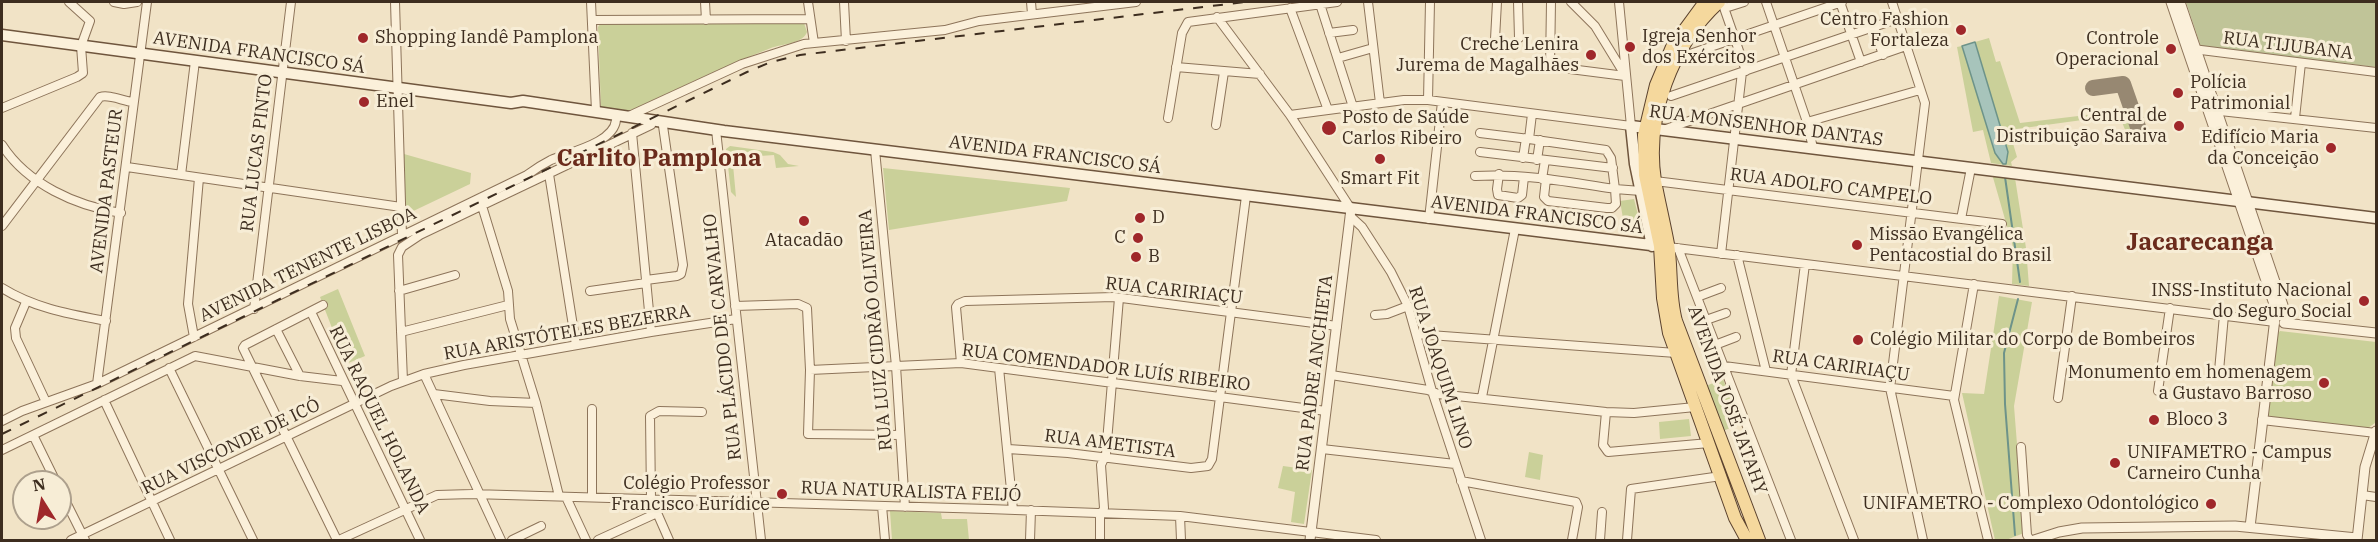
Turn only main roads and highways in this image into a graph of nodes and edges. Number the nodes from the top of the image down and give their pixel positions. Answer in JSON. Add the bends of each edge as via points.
{"nodes":[{"id":1,"x":1705,"y":2,"type":"edge"},
{"id":2,"x":1722,"y":4,"type":"edge"},
{"id":3,"x":2,"y":35,"type":"edge"},
{"id":4,"x":511,"y":103,"type":"junction"},
{"id":5,"x":688,"y":126,"type":"junction"},
{"id":6,"x":1655,"y":128,"type":"junction"},
{"id":7,"x":1644,"y":153,"type":"junction"},
{"id":8,"x":1636,"y":170,"type":"junction"},
{"id":9,"x":2376,"y":218,"type":"edge"},
{"id":10,"x":1664,"y":247,"type":"junction"},
{"id":11,"x":1711,"y":436,"type":"junction"},
{"id":12,"x":1720,"y":457,"type":"junction"},
{"id":13,"x":1736,"y":518,"type":"junction"},
{"id":14,"x":1739,"y":540,"type":"edge"},
{"id":15,"x":1747,"y":540,"type":"edge"},
{"id":16,"x":1760,"y":540,"type":"edge"}],
"edges":[{"from":1,"to":6,"type":"main road","name":"AVENIDA JOSÉ JATAHY","via":[[1667,58],[1656,85]]},
{"from":2,"to":6,"type":"main road","name":"AVENIDA JOSÉ JATAHY","via":[[1698,25],[1674,63]]},
{"from":3,"to":4,"type":"main road","name":"AVENIDA FRANCISCO SÁ"},
{"from":4,"to":5,"type":"main road","name":"AVENIDA FRANCISCO SÁ","via":[[522,101]]},
{"from":4,"to":5,"type":"main road","name":"AVENIDA FRANCISCO SÁ","via":[[616,120]]},
{"from":5,"to":10,"type":"main road","name":"AVENIDA FRANCISCO SÁ","via":[[1246,196],[1350,213]]},
{"from":6,"to":7,"type":"main road","name":"AVENIDA JOSÉ JATAHY"},
{"from":6,"to":8,"type":"main road","name":"RUA MONSENHOR DANTAS","via":[[1630,126]]},
{"from":6,"to":9,"type":"main road","name":"RUA MONSENHOR DANTAS"},
{"from":6,"to":10,"type":"main road","name":"AVENIDA JOSÉ JATAHY","via":[[1655,181]]},
{"from":7,"to":8,"type":"main road"},
{"from":7,"to":10,"type":"main road","name":"AVENIDA JOSÉ JATAHY","via":[[1646,186]]},
{"from":8,"to":10,"type":"main road"},
{"from":10,"to":11,"type":"main road","name":"AVENIDA JOSÉ JATAHY","via":[[1675,315]]},
{"from":10,"to":11,"type":"main road","name":"AVENIDA JOSÉ JATAHY","via":[[1655,303],[1695,407]]},
{"from":11,"to":12,"type":"main road","name":"AVENIDA JOSÉ JATAHY"},
{"from":12,"to":13,"type":"main road","name":"AVENIDA JOSÉ JATAHY","via":[[1721,476]]},
{"from":12,"to":16,"type":"main road","name":"AVENIDA JOSÉ JATAHY"},
{"from":13,"to":14,"type":"main road"},
{"from":13,"to":15,"type":"main road","name":"AVENIDA JOSÉ JATAHY"}]}
